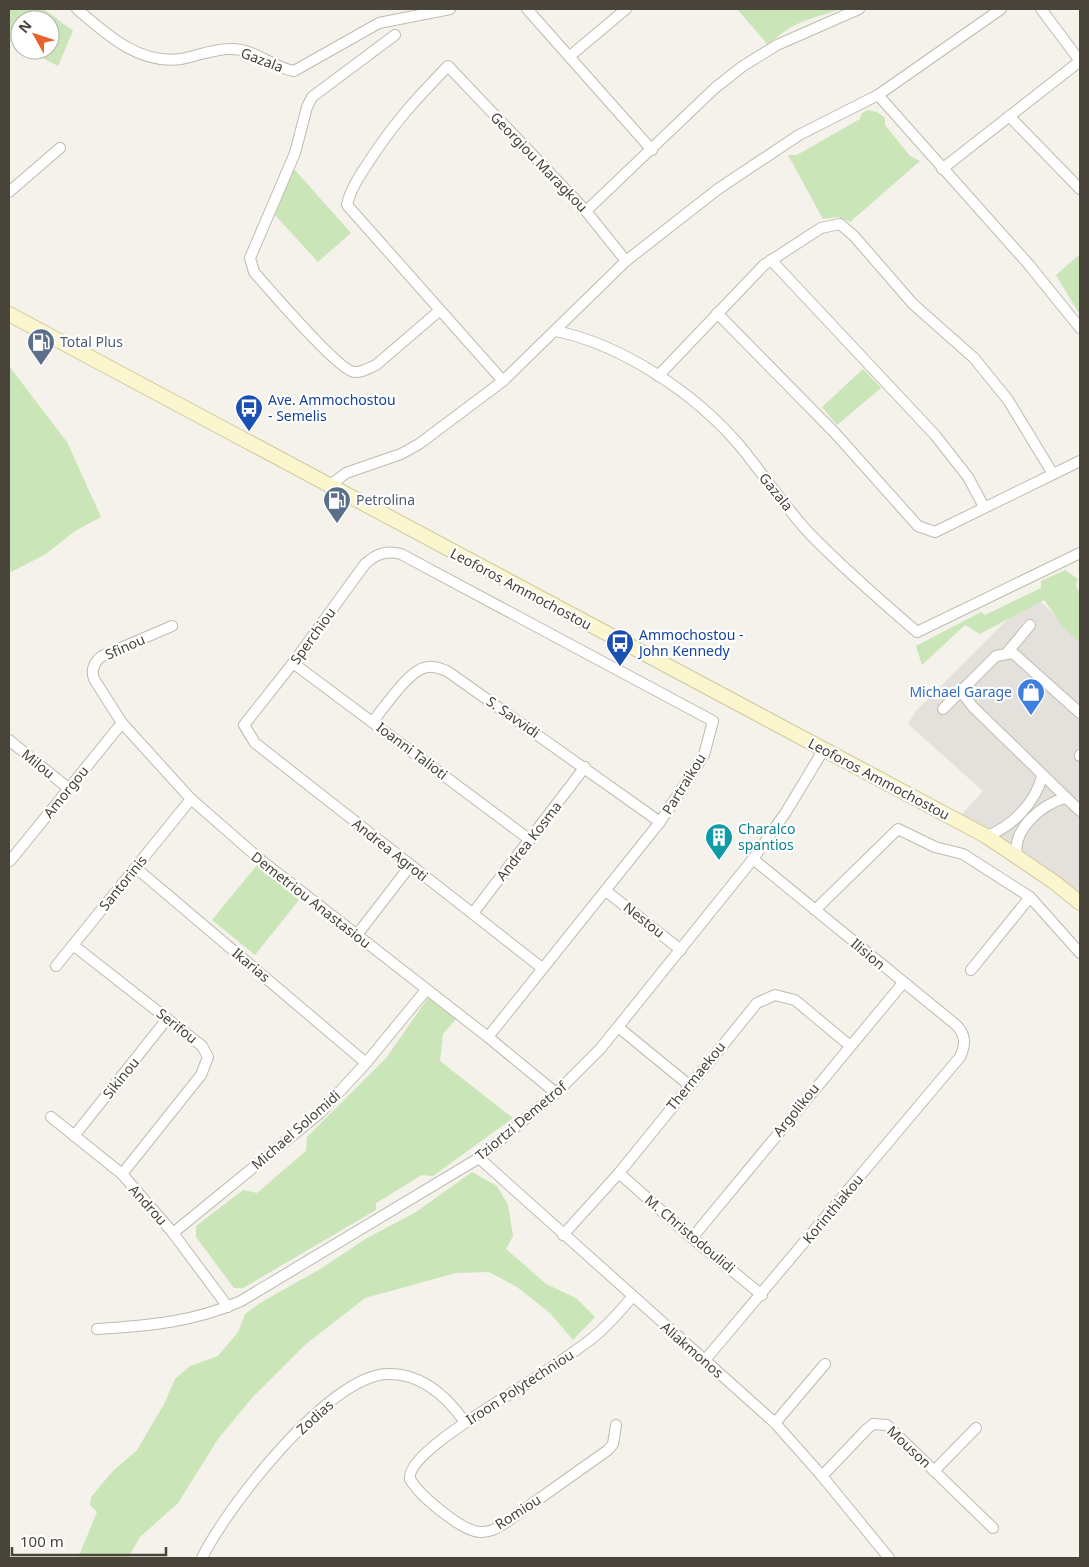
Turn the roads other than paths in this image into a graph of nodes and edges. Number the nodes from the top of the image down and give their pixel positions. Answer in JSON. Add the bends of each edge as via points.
{"nodes":[{"id":1,"x":77,"y":9,"type":"edge"},
{"id":2,"x":450,"y":9,"type":"edge"},
{"id":3,"x":528,"y":9,"type":"edge"},
{"id":4,"x":626,"y":9,"type":"edge"},
{"id":5,"x":859,"y":9,"type":"edge"},
{"id":6,"x":1001,"y":9,"type":"edge"},
{"id":7,"x":1040,"y":9,"type":"edge"},
{"id":8,"x":395,"y":35,"type":"dead end"},
{"id":9,"x":570,"y":56,"type":"junction"},
{"id":10,"x":1080,"y":61,"type":"edge"},
{"id":11,"x":878,"y":96,"type":"junction"},
{"id":12,"x":1010,"y":116,"type":"junction"},
{"id":13,"x":60,"y":148,"type":"dead end"},
{"id":14,"x":652,"y":150,"type":"junction"},
{"id":15,"x":942,"y":169,"type":"junction"},
{"id":16,"x":1080,"y":189,"type":"edge"},
{"id":17,"x":9,"y":192,"type":"edge"},
{"id":18,"x":586,"y":211,"type":"junction"},
{"id":19,"x":771,"y":260,"type":"junction"},
{"id":20,"x":626,"y":262,"type":"junction"},
{"id":21,"x":440,"y":311,"type":"junction"},
{"id":22,"x":717,"y":313,"type":"junction"},
{"id":23,"x":9,"y":314,"type":"edge"},
{"id":24,"x":1080,"y":328,"type":"edge"},
{"id":25,"x":556,"y":331,"type":"junction"},
{"id":26,"x":658,"y":376,"type":"junction"},
{"id":27,"x":503,"y":381,"type":"junction"},
{"id":28,"x":1080,"y":461,"type":"edge"},
{"id":29,"x":1054,"y":474,"type":"junction"},
{"id":30,"x":329,"y":486,"type":"junction"},
{"id":31,"x":984,"y":507,"type":"junction"},
{"id":32,"x":385,"y":552,"type":"joint"},
{"id":33,"x":1080,"y":554,"type":"edge"},
{"id":34,"x":1030,"y":625,"type":"dead end"},
{"id":35,"x":172,"y":626,"type":"dead end"},
{"id":36,"x":1006,"y":654,"type":"junction"},
{"id":37,"x":293,"y":663,"type":"junction"},
{"id":38,"x":94,"y":679,"type":"joint"},
{"id":39,"x":968,"y":687,"type":"junction"},
{"id":40,"x":943,"y":709,"type":"dead end"},
{"id":41,"x":1080,"y":713,"type":"edge"},
{"id":42,"x":373,"y":721,"type":"junction"},
{"id":43,"x":122,"y":723,"type":"junction"},
{"id":44,"x":244,"y":725,"type":"joint"},
{"id":45,"x":9,"y":740,"type":"edge"},
{"id":46,"x":824,"y":749,"type":"junction"},
{"id":47,"x":585,"y":768,"type":"junction"},
{"id":48,"x":1042,"y":776,"type":"junction"},
{"id":49,"x":68,"y":788,"type":"junction"},
{"id":50,"x":1065,"y":798,"type":"junction"},
{"id":51,"x":191,"y":800,"type":"junction"},
{"id":52,"x":1080,"y":812,"type":"edge"},
{"id":53,"x":660,"y":822,"type":"junction"},
{"id":54,"x":986,"y":836,"type":"junction"},
{"id":55,"x":530,"y":840,"type":"junction"},
{"id":56,"x":1017,"y":856,"type":"junction"},
{"id":57,"x":753,"y":859,"type":"junction"},
{"id":58,"x":10,"y":861,"type":"edge"},
{"id":59,"x":410,"y":866,"type":"junction"},
{"id":60,"x":136,"y":868,"type":"junction"},
{"id":61,"x":606,"y":891,"type":"junction"},
{"id":62,"x":1030,"y":897,"type":"junction"},
{"id":63,"x":1080,"y":903,"type":"edge"},
{"id":64,"x":815,"y":910,"type":"junction"},
{"id":65,"x":473,"y":913,"type":"junction"},
{"id":66,"x":356,"y":936,"type":"junction"},
{"id":67,"x":73,"y":945,"type":"junction"},
{"id":68,"x":681,"y":950,"type":"junction"},
{"id":69,"x":1080,"y":953,"type":"edge"},
{"id":70,"x":56,"y":966,"type":"dead end"},
{"id":71,"x":542,"y":968,"type":"junction"},
{"id":72,"x":971,"y":970,"type":"dead end"},
{"id":73,"x":903,"y":983,"type":"junction"},
{"id":74,"x":426,"y":990,"type":"junction"},
{"id":75,"x":168,"y":1019,"type":"junction"},
{"id":76,"x":618,"y":1027,"type":"junction"},
{"id":77,"x":488,"y":1037,"type":"junction"},
{"id":78,"x":849,"y":1045,"type":"junction"},
{"id":79,"x":960,"y":1057,"type":"joint"},
{"id":80,"x":366,"y":1063,"type":"junction"},
{"id":81,"x":689,"y":1085,"type":"junction"},
{"id":82,"x":556,"y":1093,"type":"junction"},
{"id":83,"x":51,"y":1117,"type":"dead end"},
{"id":84,"x":74,"y":1136,"type":"junction"},
{"id":85,"x":479,"y":1158,"type":"junction"},
{"id":86,"x":619,"y":1173,"type":"junction"},
{"id":87,"x":122,"y":1174,"type":"junction"},
{"id":88,"x":173,"y":1232,"type":"junction"},
{"id":89,"x":563,"y":1235,"type":"junction"},
{"id":90,"x":692,"y":1238,"type":"junction"},
{"id":91,"x":762,"y":1295,"type":"junction"},
{"id":92,"x":632,"y":1298,"type":"junction"},
{"id":93,"x":228,"y":1307,"type":"junction"},
{"id":94,"x":97,"y":1329,"type":"dead end"},
{"id":95,"x":705,"y":1360,"type":"junction"},
{"id":96,"x":825,"y":1364,"type":"dead end"},
{"id":97,"x":465,"y":1422,"type":"junction"},
{"id":98,"x":775,"y":1423,"type":"junction"},
{"id":99,"x":616,"y":1425,"type":"dead end"},
{"id":100,"x":976,"y":1428,"type":"dead end"},
{"id":101,"x":934,"y":1471,"type":"junction"},
{"id":102,"x":409,"y":1476,"type":"joint"},
{"id":103,"x":822,"y":1476,"type":"junction"},
{"id":104,"x":993,"y":1528,"type":"dead end"},
{"id":105,"x":202,"y":1558,"type":"edge"},
{"id":106,"x":889,"y":1558,"type":"edge"}],
"edges":[{"from":1,"to":2,"type":"street","name":"Gazala","via":[[132,51],[158,59],[179,59],[229,48],[247,50],[281,69],[294,71],[379,23]]},
{"from":3,"to":9,"type":"street"},
{"from":4,"to":9,"type":"street"},
{"from":5,"to":14,"type":"street","via":[[777,45],[742,66]]},
{"from":6,"to":11,"type":"street"},
{"from":7,"to":10,"type":"street"},
{"from":8,"to":21,"type":"street","via":[[312,97],[295,153],[250,258],[254,272],[337,361],[350,370],[364,371],[376,365]]},
{"from":9,"to":14,"type":"street"},
{"from":10,"to":12,"type":"street"},
{"from":11,"to":15,"type":"street"},
{"from":11,"to":20,"type":"street","via":[[799,135],[718,188]]},
{"from":12,"to":15,"type":"street"},
{"from":12,"to":16,"type":"street"},
{"from":13,"to":17,"type":"street"},
{"from":14,"to":18,"type":"street"},
{"from":15,"to":24,"type":"street","via":[[1033,269]]},
{"from":18,"to":20,"type":"street","name":"Georgiou Maragkou"},
{"from":18,"to":21,"type":"street","name":"Georgiou Maragkou","via":[[448,66],[393,125],[362,171],[348,204]]},
{"from":19,"to":22,"type":"street"},
{"from":19,"to":29,"type":"street","via":[[821,228],[840,224],[913,304],[974,358],[1008,400]]},
{"from":19,"to":31,"type":"street","via":[[935,435],[968,477]]},
{"from":20,"to":25,"type":"street"},
{"from":21,"to":27,"type":"street"},
{"from":22,"to":26,"type":"street"},
{"from":22,"to":31,"type":"street","via":[[835,433],[918,526],[935,532]]},
{"from":23,"to":30,"type":"main road","name":"Leoforos Ammochostou"},
{"from":25,"to":26,"type":"street","name":"Gazala","via":[[580,336]]},
{"from":25,"to":27,"type":"street"},
{"from":26,"to":33,"type":"street","name":"Gazala","via":[[686,394],[738,444],[810,534],[917,632]]},
{"from":27,"to":30,"type":"street","via":[[401,454],[346,473]]},
{"from":28,"to":29,"type":"street"},
{"from":29,"to":31,"type":"street"},
{"from":30,"to":46,"type":"main road","name":"Leoforos Ammochostou"},
{"from":32,"to":37,"type":"street","name":"Sperchiou","via":[[365,564]]},
{"from":32,"to":53,"type":"street","name":"Partraikou","via":[[401,554],[713,721],[704,754]]},
{"from":34,"to":36,"type":"street"},
{"from":35,"to":38,"type":"street","name":"Sfinou","via":[[102,656],[94,664]]},
{"from":36,"to":39,"type":"street","via":[[996,656]]},
{"from":36,"to":41,"type":"street","via":[[1013,653]]},
{"from":37,"to":42,"type":"street","name":"Ioanni Talioti"},
{"from":37,"to":44,"type":"street","name":"Sperchiou"},
{"from":38,"to":43,"type":"street","name":"Demetriou Anastasiou"},
{"from":39,"to":40,"type":"street"},
{"from":39,"to":48,"type":"street","via":[[964,695],[972,707]]},
{"from":42,"to":47,"type":"street","name":"S. Savvidi","via":[[413,674],[427,667],[437,667]]},
{"from":42,"to":55,"type":"street","name":"Ioanni Talioti"},
{"from":43,"to":49,"type":"street","name":"Amorgou"},
{"from":43,"to":51,"type":"street","name":"Demetriou Anastasiou"},
{"from":44,"to":59,"type":"street","name":"Andrea Agroti","via":[[255,743]]},
{"from":45,"to":49,"type":"street","name":"Milou"},
{"from":46,"to":54,"type":"main road","name":"Leoforos Ammochostou"},
{"from":46,"to":57,"type":"street","name":"Tziortzi Demetrof"},
{"from":47,"to":53,"type":"street","name":"S. Savvidi"},
{"from":47,"to":55,"type":"street","name":"Andrea Kosma"},
{"from":48,"to":50,"type":"street"},
{"from":48,"to":54,"type":"street","via":[[1037,792],[1023,810],[1002,831]]},
{"from":49,"to":58,"type":"street","name":"Amorgou"},
{"from":50,"to":52,"type":"street"},
{"from":50,"to":56,"type":"street","via":[[1045,806],[1024,828],[1016,843]]},
{"from":51,"to":60,"type":"street","name":"Santorinis"},
{"from":51,"to":66,"type":"street","name":"Demetriou Anastasiou"},
{"from":53,"to":61,"type":"street","name":"Partraikou"},
{"from":54,"to":56,"type":"main road","name":"Leoforos Ammochostou"},
{"from":55,"to":65,"type":"street","name":"Andrea Kosma"},
{"from":56,"to":63,"type":"main road","name":"Leoforos Ammochostou"},
{"from":57,"to":64,"type":"street","name":"Ilision"},
{"from":57,"to":68,"type":"street","name":"Tziortzi Demetrof"},
{"from":59,"to":65,"type":"street","name":"Andrea Agroti"},
{"from":59,"to":66,"type":"street"},
{"from":60,"to":67,"type":"street","name":"Santorinis"},
{"from":60,"to":80,"type":"street","name":"Ikarias"},
{"from":61,"to":68,"type":"street","name":"Nestou"},
{"from":61,"to":71,"type":"street","name":"Partraikou"},
{"from":62,"to":64,"type":"street","via":[[963,854],[935,847],[898,829]]},
{"from":62,"to":69,"type":"street"},
{"from":62,"to":72,"type":"street"},
{"from":64,"to":73,"type":"street","name":"Ilision"},
{"from":65,"to":71,"type":"street","name":"Andrea Agroti"},
{"from":66,"to":74,"type":"street","name":"Demetriou Anastasiou"},
{"from":67,"to":70,"type":"street","name":"Santorinis"},
{"from":67,"to":75,"type":"street","name":"Serifou"},
{"from":68,"to":76,"type":"street","name":"Tziortzi Demetrof"},
{"from":71,"to":77,"type":"street","name":"Partraikou"},
{"from":73,"to":78,"type":"street","name":"Argolikou"},
{"from":73,"to":79,"type":"street","name":"Ilision","via":[[960,1028],[965,1041]]},
{"from":74,"to":77,"type":"street","name":"Demetriou Anastasiou"},
{"from":74,"to":80,"type":"street","name":"Michael Solomidi"},
{"from":75,"to":84,"type":"street","name":"Sikinou"},
{"from":75,"to":87,"type":"street","name":"Serifou","via":[[202,1046],[208,1062]]},
{"from":76,"to":81,"type":"street"},
{"from":76,"to":82,"type":"street","name":"Tziortzi Demetrof"},
{"from":77,"to":82,"type":"street","name":"Demetriou Anastasiou"},
{"from":78,"to":81,"type":"street","name":"Thermaekou","via":[[795,1000],[774,995],[757,1002]]},
{"from":78,"to":90,"type":"street","name":"Argolikou"},
{"from":79,"to":91,"type":"street","name":"Korinthiakou"},
{"from":80,"to":88,"type":"street","name":"Michael Solomidi","via":[[320,1113]]},
{"from":81,"to":86,"type":"street","name":"Thermaekou"},
{"from":82,"to":85,"type":"street","name":"Tziortzi Demetrof"},
{"from":83,"to":84,"type":"street","name":"Androu"},
{"from":84,"to":87,"type":"street","name":"Androu"},
{"from":85,"to":89,"type":"street","name":"Aliakmonos"},
{"from":85,"to":93,"type":"street","name":"Tziortzi Demetrof"},
{"from":86,"to":89,"type":"street","name":"Thermaekou"},
{"from":86,"to":90,"type":"street","name":"M. Christodoulidi"},
{"from":87,"to":88,"type":"street","name":"Androu"},
{"from":88,"to":93,"type":"street","name":"Androu"},
{"from":89,"to":92,"type":"street","name":"Aliakmonos"},
{"from":90,"to":91,"type":"street","name":"M. Christodoulidi"},
{"from":91,"to":95,"type":"street","name":"Korinthiakou"},
{"from":92,"to":95,"type":"street","name":"Aliakmonos"},
{"from":92,"to":97,"type":"street","name":"Iroon Polytechniou","via":[[587,1342]]},
{"from":93,"to":94,"type":"street","name":"Tziortzi Demetrof","via":[[165,1324]]},
{"from":95,"to":98,"type":"street","name":"Aliakmonos"},
{"from":96,"to":98,"type":"street"},
{"from":97,"to":102,"type":"street","name":"Iroon Polytechniou","via":[[419,1460]]},
{"from":97,"to":105,"type":"street","name":"Zodias","via":[[442,1395],[410,1377],[387,1374],[360,1380],[277,1453],[224,1520]]},
{"from":98,"to":103,"type":"street","name":"Aliakmonos"},
{"from":99,"to":102,"type":"street","name":"Romiou","via":[[615,1439],[608,1450],[505,1523],[486,1532],[475,1532],[450,1518],[415,1487]]},
{"from":100,"to":101,"type":"street"},
{"from":101,"to":103,"type":"street","name":"Mouson","via":[[892,1429],[878,1424],[867,1429]]},
{"from":101,"to":104,"type":"street","name":"Mouson"},
{"from":103,"to":106,"type":"street","name":"Aliakmonos"}]}
